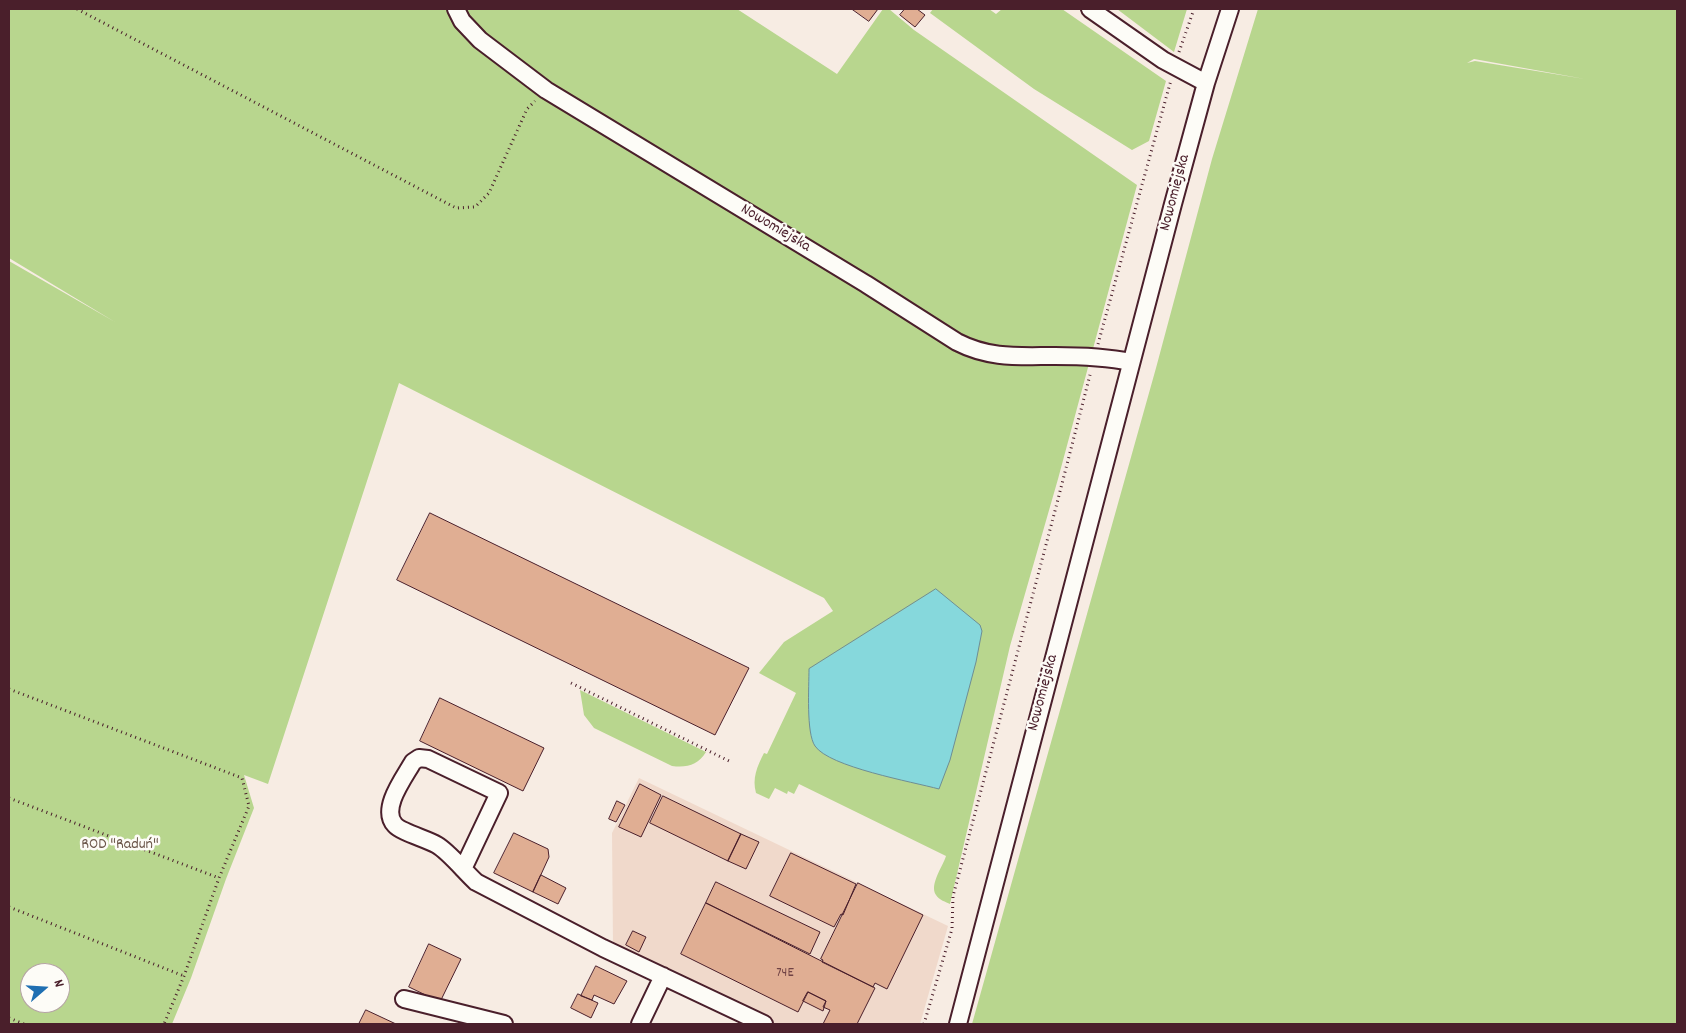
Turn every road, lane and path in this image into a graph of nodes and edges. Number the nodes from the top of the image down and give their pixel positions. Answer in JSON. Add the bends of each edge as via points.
{"nodes":[{"id":1,"x":77,"y":9,"type":"edge"},
{"id":2,"x":456,"y":9,"type":"edge"},
{"id":3,"x":1090,"y":9,"type":"edge"},
{"id":4,"x":1194,"y":9,"type":"edge"},
{"id":5,"x":1230,"y":9,"type":"edge"},
{"id":6,"x":1174,"y":66,"type":"junction"},
{"id":7,"x":1206,"y":83,"type":"junction"},
{"id":8,"x":546,"y":90,"type":"junction"},
{"id":9,"x":1094,"y":357,"type":"junction"},
{"id":10,"x":1131,"y":362,"type":"junction"},
{"id":11,"x":571,"y":683,"type":"dead end"},
{"id":12,"x":9,"y":688,"type":"edge"},
{"id":13,"x":729,"y":761,"type":"dead end"},
{"id":14,"x":9,"y":798,"type":"edge"},
{"id":15,"x":463,"y":869,"type":"junction"},
{"id":16,"x":219,"y":878,"type":"junction"},
{"id":17,"x":9,"y":907,"type":"edge"},
{"id":18,"x":184,"y":976,"type":"junction"},
{"id":19,"x":663,"y":976,"type":"junction"},
{"id":20,"x":404,"y":999,"type":"dead end"},
{"id":21,"x":9,"y":1018,"type":"edge"},
{"id":22,"x":24,"y":1024,"type":"edge"},
{"id":23,"x":164,"y":1024,"type":"edge"},
{"id":24,"x":504,"y":1024,"type":"edge"},
{"id":25,"x":640,"y":1024,"type":"edge"},
{"id":26,"x":764,"y":1024,"type":"edge"},
{"id":27,"x":924,"y":1024,"type":"edge"},
{"id":28,"x":958,"y":1024,"type":"edge"}],
"edges":[{"from":1,"to":8,"type":"path","via":[[456,208],[475,207],[489,193],[527,109]]},
{"from":2,"to":8,"type":"street","name":"Nowomiejska","via":[[462,21],[480,40]]},
{"from":3,"to":6,"type":"street"},
{"from":4,"to":6,"type":"path"},
{"from":5,"to":7,"type":"street","name":"Nowomiejska"},
{"from":6,"to":7,"type":"street"},
{"from":6,"to":9,"type":"path"},
{"from":7,"to":10,"type":"street","name":"Nowomiejska"},
{"from":8,"to":9,"type":"street","name":"Nowomiejska","via":[[970,348],[1010,356]]},
{"from":9,"to":10,"type":"street","name":"Nowomiejska"},
{"from":9,"to":27,"type":"path","via":[[953,896],[952,929]]},
{"from":10,"to":28,"type":"street","name":"Nowomiejska"},
{"from":11,"to":13,"type":"path"},
{"from":12,"to":16,"type":"path","via":[[242,778],[249,806]]},
{"from":14,"to":16,"type":"path"},
{"from":15,"to":15,"type":"street","via":[[438,846],[395,826],[389,814],[390,803],[413,762],[419,758],[428,759],[499,793]]},
{"from":15,"to":19,"type":"street","via":[[476,882]]},
{"from":16,"to":18,"type":"path"},
{"from":17,"to":18,"type":"path"},
{"from":18,"to":23,"type":"path"},
{"from":19,"to":25,"type":"street"},
{"from":19,"to":26,"type":"street"},
{"from":20,"to":24,"type":"street"},
{"from":21,"to":22,"type":"path"}]}
